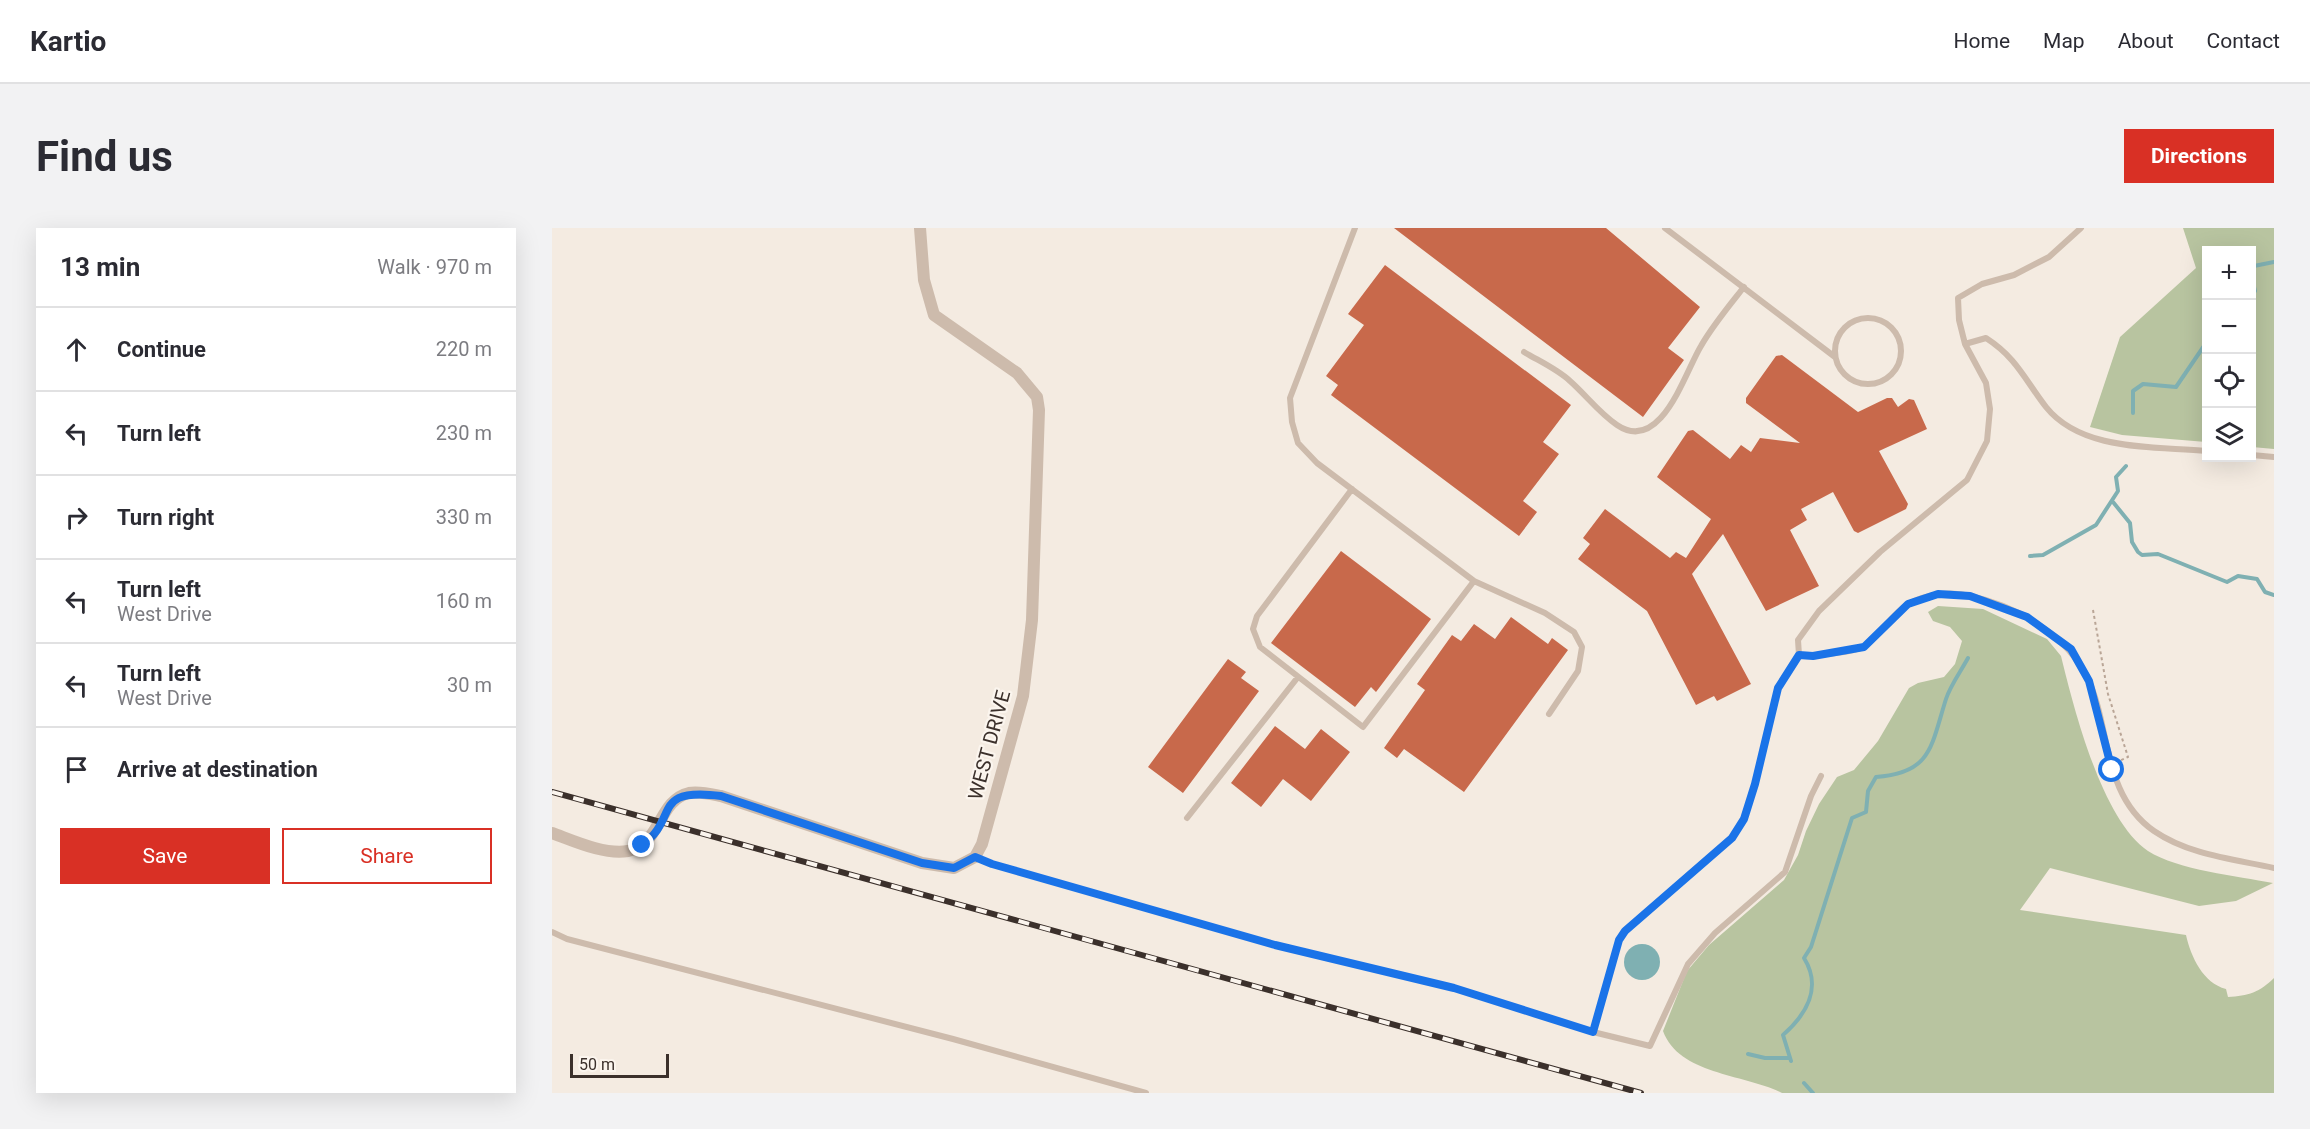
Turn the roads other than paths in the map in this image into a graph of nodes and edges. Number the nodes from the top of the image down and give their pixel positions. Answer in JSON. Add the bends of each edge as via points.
{"nodes":[{"id":1,"x":920,"y":228,"type":"edge"},
{"id":2,"x":1355,"y":228,"type":"edge"},
{"id":3,"x":1665,"y":228,"type":"edge"},
{"id":4,"x":2081,"y":228,"type":"edge"},
{"id":5,"x":1744,"y":287,"type":"junction"},
{"id":6,"x":1965,"y":344,"type":"junction"},
{"id":7,"x":1524,"y":352,"type":"dead end"},
{"id":8,"x":1835,"y":357,"type":"junction"},
{"id":9,"x":2202,"y":451,"type":"edge"},
{"id":10,"x":2256,"y":455,"type":"edge"},
{"id":11,"x":2274,"y":457,"type":"edge"},
{"id":12,"x":1352,"y":489,"type":"junction"},
{"id":13,"x":1474,"y":580,"type":"junction"},
{"id":14,"x":1799,"y":655,"type":"junction"},
{"id":15,"x":1298,"y":677,"type":"junction"},
{"id":16,"x":1549,"y":714,"type":"dead end"},
{"id":17,"x":1821,"y":776,"type":"dead end"},
{"id":18,"x":1187,"y":818,"type":"dead end"},
{"id":19,"x":552,"y":833,"type":"edge"},
{"id":20,"x":975,"y":857,"type":"junction"},
{"id":21,"x":2274,"y":868,"type":"edge"},
{"id":22,"x":552,"y":932,"type":"edge"},
{"id":23,"x":1593,"y":1032,"type":"junction"},
{"id":24,"x":1146,"y":1093,"type":"edge"}],
"edges":[{"from":1,"to":20,"type":"street","name":"WEST DRIVE","via":[[924,280],[934,315],[1017,373],[1037,397],[1039,410],[1029,663],[1001,778]]},
{"from":2,"to":12,"type":"lane","via":[[1290,398],[1298,443]]},
{"from":3,"to":5,"type":"lane"},
{"from":4,"to":6,"type":"lane","via":[[2049,257],[1958,298]]},
{"from":5,"to":7,"type":"lane","via":[[1700,347],[1666,412],[1648,429],[1632,432],[1617,425],[1568,380]]},
{"from":5,"to":8,"type":"lane"},
{"from":6,"to":9,"type":"lane","via":[[1986,338],[2001,347],[2047,408],[2085,435],[2111,442]]},
{"from":6,"to":14,"type":"lane","via":[[1986,383],[1990,409],[1987,441],[1967,480],[1880,552],[1819,611],[1798,640]]},
{"from":8,"to":8,"type":"lane","via":[[1847,377],[1869,384],[1891,375],[1899,362],[1900,346],[1889,326],[1874,319],[1858,319],[1840,334]]},
{"from":10,"to":11,"type":"lane"},
{"from":12,"to":13,"type":"lane"},
{"from":12,"to":15,"type":"lane","via":[[1257,616],[1253,628],[1260,647]]},
{"from":13,"to":15,"type":"lane","via":[[1362,727]]},
{"from":13,"to":16,"type":"lane","via":[[1545,613],[1574,632],[1582,647],[1578,671]]},
{"from":14,"to":21,"type":"lane","via":[[1864,647],[1908,604],[1938,594],[1970,596],[2027,617],[2071,649],[2089,681],[2111,765],[2128,804],[2151,829],[2182,848]]},
{"from":14,"to":23,"type":"lane","via":[[1778,688],[1744,819],[1732,838],[1625,931],[1619,940]]},
{"from":15,"to":18,"type":"lane"},
{"from":17,"to":23,"type":"lane","via":[[1785,872],[1715,933],[1688,964],[1650,1046]]},
{"from":19,"to":20,"type":"street","via":[[609,850],[628,851],[650,840],[674,801],[687,793],[696,793],[721,796],[922,863],[954,868]]},
{"from":20,"to":23,"type":"lane","via":[[1275,945],[1454,988]]},
{"from":22,"to":24,"type":"lane"}]}
